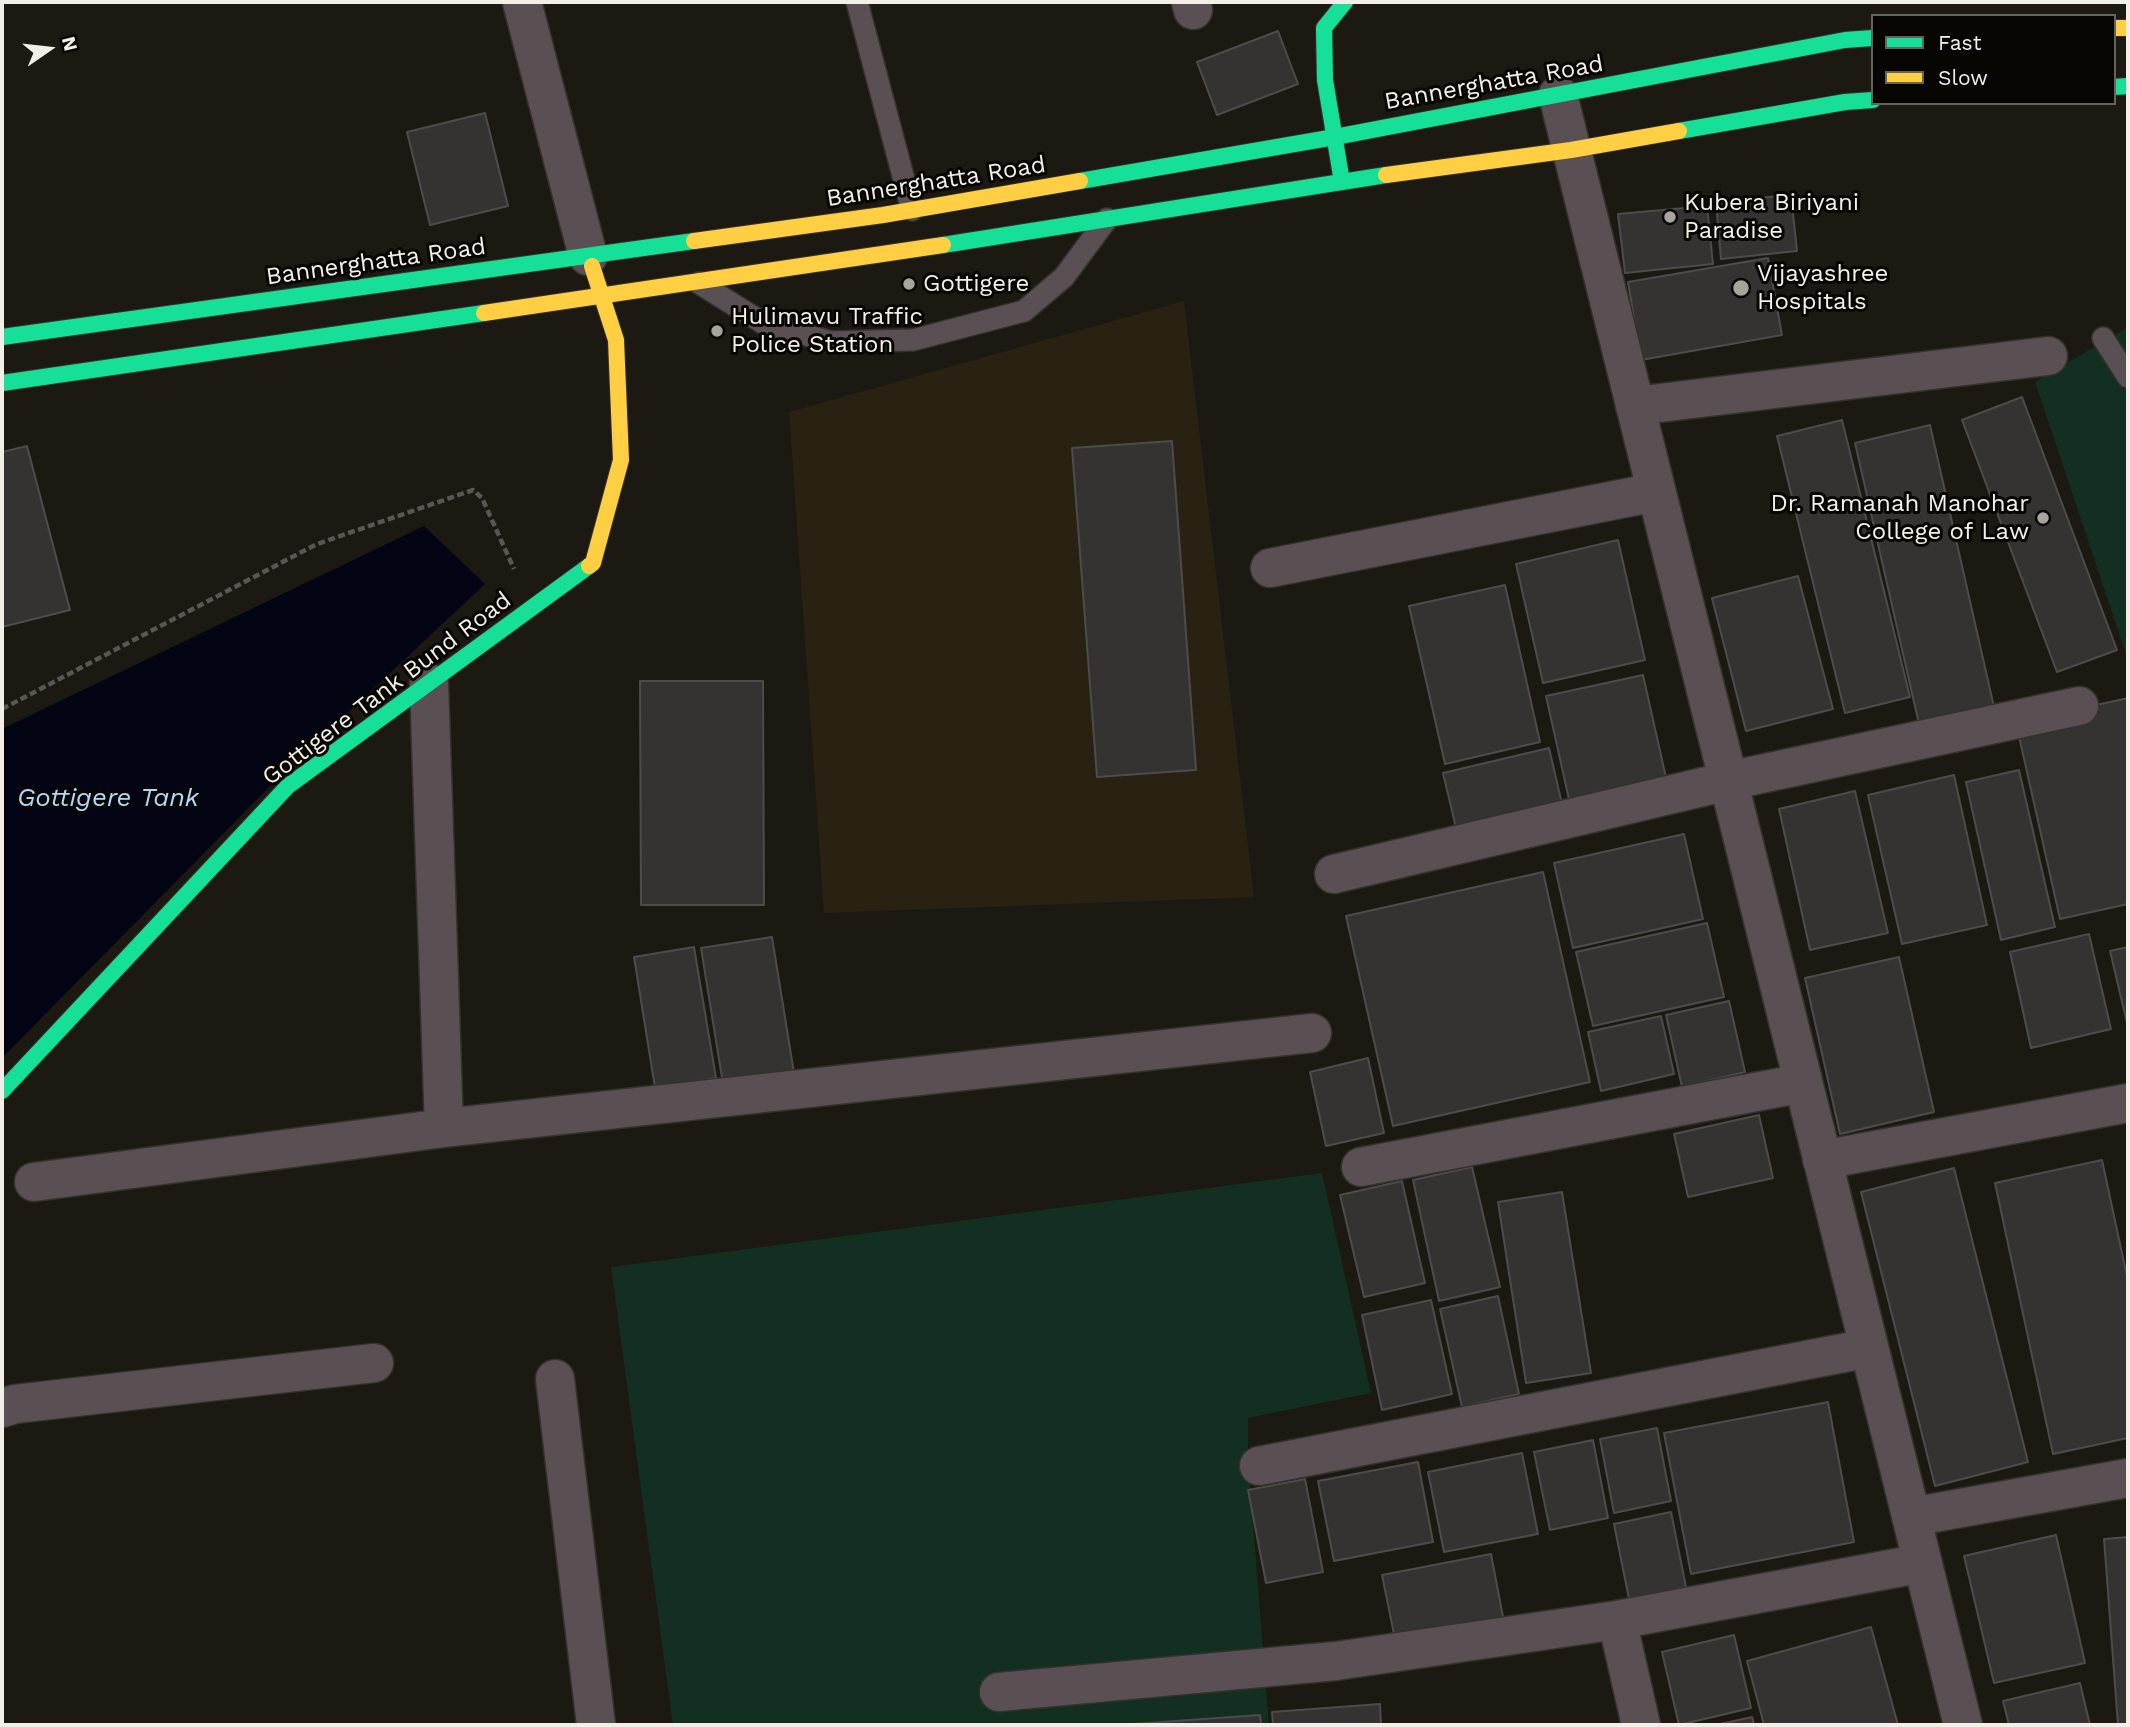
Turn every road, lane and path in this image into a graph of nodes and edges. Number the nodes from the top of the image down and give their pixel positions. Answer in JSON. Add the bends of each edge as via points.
{"nodes":[{"id":1,"x":522,"y":2,"type":"edge"},
{"id":2,"x":857,"y":2,"type":"edge"},
{"id":3,"x":1328,"y":11,"type":"edge"},
{"id":4,"x":1871,"y":38,"type":"edge"},
{"id":5,"x":1558,"y":95,"type":"junction"},
{"id":6,"x":1871,"y":100,"type":"edge"},
{"id":7,"x":1335,"y":137,"type":"junction"},
{"id":8,"x":1571,"y":150,"type":"junction"},
{"id":9,"x":1342,"y":183,"type":"junction"},
{"id":10,"x":912,"y":210,"type":"junction"},
{"id":11,"x":1107,"y":219,"type":"junction"},
{"id":12,"x":588,"y":256,"type":"junction"},
{"id":13,"x":697,"y":282,"type":"junction"},
{"id":14,"x":603,"y":295,"type":"junction"},
{"id":15,"x":2,"y":337,"type":"edge"},
{"id":16,"x":2103,"y":338,"type":"dead end"},
{"id":17,"x":2048,"y":356,"type":"dead end"},
{"id":18,"x":2128,"y":377,"type":"edge"},
{"id":19,"x":2,"y":383,"type":"edge"},
{"id":20,"x":1635,"y":405,"type":"junction"},
{"id":21,"x":1657,"y":492,"type":"junction"},
{"id":22,"x":1270,"y":568,"type":"dead end"},
{"id":23,"x":531,"y":608,"type":"junction"},
{"id":24,"x":429,"y":683,"type":"junction"},
{"id":25,"x":2079,"y":706,"type":"dead end"},
{"id":26,"x":2,"y":709,"type":"edge"},
{"id":27,"x":1728,"y":781,"type":"junction"},
{"id":28,"x":1334,"y":874,"type":"dead end"},
{"id":29,"x":1312,"y":1033,"type":"dead end"},
{"id":30,"x":1803,"y":1083,"type":"junction"},
{"id":31,"x":2,"y":1091,"type":"edge"},
{"id":32,"x":2128,"y":1103,"type":"edge"},
{"id":33,"x":444,"y":1128,"type":"junction"},
{"id":34,"x":1822,"y":1160,"type":"junction"},
{"id":35,"x":1361,"y":1167,"type":"dead end"},
{"id":36,"x":34,"y":1182,"type":"dead end"},
{"id":37,"x":1869,"y":1348,"type":"junction"},
{"id":38,"x":374,"y":1363,"type":"dead end"},
{"id":39,"x":555,"y":1379,"type":"dead end"},
{"id":40,"x":2,"y":1408,"type":"edge"},
{"id":41,"x":1259,"y":1466,"type":"dead end"},
{"id":42,"x":2128,"y":1478,"type":"edge"},
{"id":43,"x":1911,"y":1517,"type":"junction"},
{"id":44,"x":1923,"y":1563,"type":"junction"},
{"id":45,"x":1618,"y":1620,"type":"junction"},
{"id":46,"x":999,"y":1692,"type":"dead end"},
{"id":47,"x":596,"y":1725,"type":"edge"},
{"id":48,"x":1641,"y":1725,"type":"edge"},
{"id":49,"x":1963,"y":1725,"type":"edge"}],
"edges":[{"from":1,"to":12,"type":"street"},
{"from":2,"to":10,"type":"lane"},
{"from":3,"to":7,"type":"main road","via":[[1325,80]]},
{"from":4,"to":5,"type":"main road","name":"Bannerghatta Road"},
{"from":5,"to":7,"type":"main road","name":"Bannerghatta Road"},
{"from":5,"to":8,"type":"street"},
{"from":6,"to":8,"type":"main road"},
{"from":7,"to":9,"type":"main road"},
{"from":7,"to":10,"type":"main road","name":"Bannerghatta Road"},
{"from":8,"to":9,"type":"main road"},
{"from":8,"to":20,"type":"street"},
{"from":9,"to":11,"type":"main road"},
{"from":10,"to":12,"type":"main road","name":"Bannerghatta Road"},
{"from":11,"to":13,"type":"main road"},
{"from":11,"to":13,"type":"lane","via":[[1064,277],[1024,311],[913,340],[831,342],[808,336],[763,323]]},
{"from":12,"to":14,"type":"main road","name":"Gottigere Tank Bund Road"},
{"from":12,"to":15,"type":"main road","name":"Bannerghatta Road"},
{"from":13,"to":14,"type":"main road"},
{"from":14,"to":19,"type":"main road"},
{"from":14,"to":23,"type":"main road","name":"Gottigere Tank Bund Road","via":[[616,340],[621,460],[593,563]]},
{"from":16,"to":18,"type":"lane"},
{"from":17,"to":20,"type":"street"},
{"from":20,"to":21,"type":"street"},
{"from":21,"to":22,"type":"street"},
{"from":21,"to":27,"type":"street"},
{"from":23,"to":24,"type":"main road","name":"Gottigere Tank Bund Road"},
{"from":23,"to":26,"type":"path","via":[[482,498],[473,489],[317,544]]},
{"from":24,"to":31,"type":"main road","name":"Gottigere Tank Bund Road","via":[[288,786]]},
{"from":24,"to":33,"type":"street"},
{"from":25,"to":27,"type":"street"},
{"from":27,"to":28,"type":"street"},
{"from":27,"to":30,"type":"street"},
{"from":29,"to":33,"type":"street"},
{"from":30,"to":34,"type":"street"},
{"from":30,"to":35,"type":"street"},
{"from":32,"to":34,"type":"street"},
{"from":33,"to":36,"type":"street"},
{"from":34,"to":37,"type":"street"},
{"from":37,"to":41,"type":"street"},
{"from":37,"to":43,"type":"street"},
{"from":38,"to":40,"type":"street"},
{"from":39,"to":47,"type":"street"},
{"from":42,"to":43,"type":"street"},
{"from":43,"to":44,"type":"street"},
{"from":44,"to":45,"type":"street"},
{"from":44,"to":49,"type":"street"},
{"from":45,"to":46,"type":"street","via":[[1336,1661]]},
{"from":45,"to":48,"type":"street"}]}
